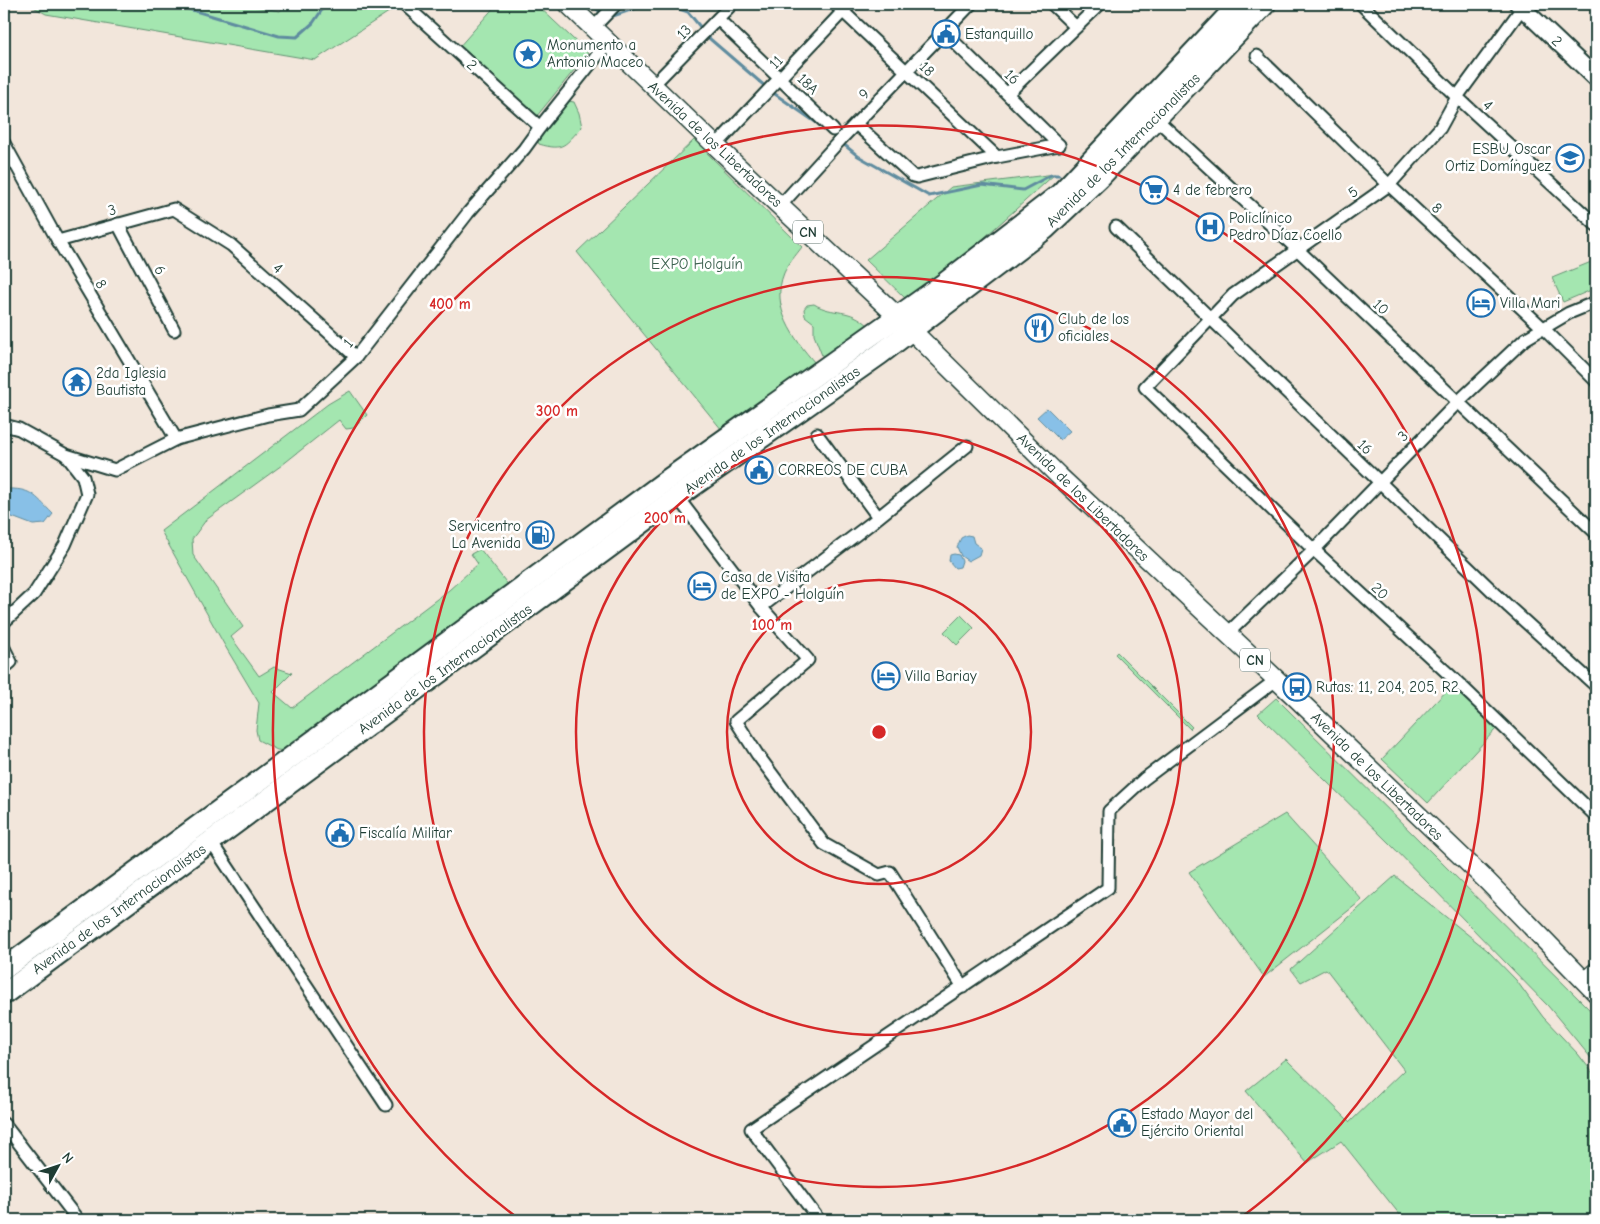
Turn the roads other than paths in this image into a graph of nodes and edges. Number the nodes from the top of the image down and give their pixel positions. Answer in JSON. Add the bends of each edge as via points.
{"nodes":[{"id":1,"x":404,"y":4,"type":"edge"},
{"id":2,"x":568,"y":4,"type":"edge"},
{"id":3,"x":616,"y":4,"type":"edge"},
{"id":4,"x":732,"y":4,"type":"edge"},
{"id":5,"x":971,"y":4,"type":"edge"},
{"id":6,"x":1052,"y":4,"type":"edge"},
{"id":7,"x":1100,"y":4,"type":"edge"},
{"id":8,"x":1239,"y":4,"type":"edge"},
{"id":9,"x":1264,"y":4,"type":"edge"},
{"id":10,"x":1361,"y":4,"type":"edge"},
{"id":11,"x":843,"y":6,"type":"edge"},
{"id":12,"x":1520,"y":6,"type":"edge"},
{"id":13,"x":718,"y":19,"type":"junction"},
{"id":14,"x":1076,"y":27,"type":"junction"},
{"id":15,"x":593,"y":28,"type":"junction"},
{"id":16,"x":944,"y":32,"type":"junction"},
{"id":17,"x":608,"y":42,"type":"junction"},
{"id":18,"x":1257,"y":56,"type":"dead end"},
{"id":19,"x":906,"y":70,"type":"junction"},
{"id":20,"x":780,"y":78,"type":"junction"},
{"id":21,"x":1596,"y":78,"type":"edge"},
{"id":22,"x":657,"y":81,"type":"dead end"},
{"id":23,"x":1008,"y":93,"type":"junction"},
{"id":24,"x":1457,"y":97,"type":"junction"},
{"id":25,"x":1149,"y":112,"type":"junction"},
{"id":26,"x":856,"y":124,"type":"junction"},
{"id":27,"x":540,"y":127,"type":"junction"},
{"id":28,"x":833,"y":130,"type":"dead end"},
{"id":29,"x":722,"y":139,"type":"dead end"},
{"id":30,"x":4,"y":143,"type":"edge"},
{"id":31,"x":998,"y":157,"type":"junction"},
{"id":32,"x":1389,"y":185,"type":"junction"},
{"id":33,"x":780,"y":206,"type":"junction"},
{"id":34,"x":174,"y":208,"type":"joint"},
{"id":35,"x":118,"y":224,"type":"junction"},
{"id":36,"x":1596,"y":226,"type":"edge"},
{"id":37,"x":1116,"y":228,"type":"dead end"},
{"id":38,"x":58,"y":241,"type":"junction"},
{"id":39,"x":1298,"y":250,"type":"junction"},
{"id":40,"x":1596,"y":302,"type":"edge"},
{"id":41,"x":1210,"y":318,"type":"junction"},
{"id":42,"x":905,"y":324,"type":"junction"},
{"id":43,"x":1544,"y":328,"type":"junction"},
{"id":44,"x":174,"y":330,"type":"dead end"},
{"id":45,"x":356,"y":357,"type":"junction"},
{"id":46,"x":1596,"y":381,"type":"edge"},
{"id":47,"x":1144,"y":387,"type":"joint"},
{"id":48,"x":1459,"y":401,"type":"junction"},
{"id":49,"x":4,"y":425,"type":"edge"},
{"id":50,"x":817,"y":434,"type":"dead end"},
{"id":51,"x":176,"y":439,"type":"junction"},
{"id":52,"x":967,"y":446,"type":"dead end"},
{"id":53,"x":66,"y":455,"type":"junction"},
{"id":54,"x":1380,"y":482,"type":"junction"},
{"id":55,"x":672,"y":489,"type":"junction"},
{"id":56,"x":878,"y":517,"type":"junction"},
{"id":57,"x":1596,"y":533,"type":"edge"},
{"id":58,"x":1314,"y":550,"type":"junction"},
{"id":59,"x":761,"y":607,"type":"junction"},
{"id":60,"x":4,"y":622,"type":"edge"},
{"id":61,"x":1227,"y":634,"type":"junction"},
{"id":62,"x":4,"y":648,"type":"edge"},
{"id":63,"x":4,"y":668,"type":"edge"},
{"id":64,"x":1276,"y":680,"type":"junction"},
{"id":65,"x":1594,"y":682,"type":"edge"},
{"id":66,"x":1596,"y":816,"type":"edge"},
{"id":67,"x":211,"y":842,"type":"junction"},
{"id":68,"x":4,"y":969,"type":"edge"},
{"id":69,"x":1590,"y":973,"type":"edge"},
{"id":70,"x":963,"y":987,"type":"junction"},
{"id":71,"x":1596,"y":993,"type":"edge"},
{"id":72,"x":4,"y":994,"type":"edge"},
{"id":73,"x":386,"y":1105,"type":"dead end"},
{"id":74,"x":4,"y":1124,"type":"edge"},
{"id":75,"x":78,"y":1220,"type":"edge"},
{"id":76,"x":820,"y":1220,"type":"edge"}],
"edges":[{"from":1,"to":27,"type":"street","name":"2"},
{"from":2,"to":15,"type":"main road","name":"Avenida de los Libertadores","number":"CN"},
{"from":3,"to":15,"type":"street"},
{"from":4,"to":13,"type":"street","name":"13"},
{"from":5,"to":16,"type":"street","name":"9"},
{"from":6,"to":14,"type":"street"},
{"from":7,"to":14,"type":"street"},
{"from":8,"to":25,"type":"highway","name":"Avenida de los Internacionalistas"},
{"from":9,"to":25,"type":"highway","name":"Avenida de los Internacionalistas"},
{"from":10,"to":24,"type":"street","name":"4"},
{"from":11,"to":19,"type":"street","name":"18"},
{"from":11,"to":20,"type":"street","name":"11"},
{"from":12,"to":21,"type":"street","name":"2"},
{"from":12,"to":24,"type":"street","name":"5"},
{"from":13,"to":20,"type":"street","name":"18A"},
{"from":13,"to":22,"type":"street","name":"13"},
{"from":14,"to":23,"type":"street"},
{"from":15,"to":17,"type":"main road","name":"Avenida de los Libertadores","number":"CN"},
{"from":16,"to":19,"type":"street","name":"9"},
{"from":16,"to":23,"type":"street","name":"16"},
{"from":17,"to":27,"type":"street","name":"1"},
{"from":17,"to":33,"type":"main road","name":"Avenida de los Libertadores","number":"CN"},
{"from":18,"to":32,"type":"street","name":"8"},
{"from":19,"to":26,"type":"street","name":"9"},
{"from":19,"to":31,"type":"street","name":"18"},
{"from":20,"to":28,"type":"street","name":"18A"},
{"from":20,"to":29,"type":"street","name":"11"},
{"from":23,"to":31,"type":"street","name":"16","via":[[1059,145]]},
{"from":24,"to":32,"type":"street","name":"5","via":[[1440,128]]},
{"from":24,"to":36,"type":"street","name":"4"},
{"from":25,"to":39,"type":"street","name":"10"},
{"from":25,"to":42,"type":"highway","name":"Avenida de los Internacionalistas","via":[[1094,182],[1045,229]]},
{"from":26,"to":31,"type":"street","via":[[914,176]]},
{"from":26,"to":33,"type":"street","name":"9"},
{"from":27,"to":45,"type":"street","name":"1"},
{"from":30,"to":38,"type":"street","name":"8"},
{"from":32,"to":39,"type":"street","name":"5"},
{"from":32,"to":43,"type":"street","name":"8"},
{"from":33,"to":42,"type":"main road","name":"Avenida de los Libertadores","number":"CN"},
{"from":34,"to":35,"type":"street","name":"3"},
{"from":34,"to":45,"type":"street","name":"4","via":[[231,245]]},
{"from":35,"to":38,"type":"street","name":"3"},
{"from":35,"to":44,"type":"street","name":"6"},
{"from":37,"to":41,"type":"street","name":"16"},
{"from":38,"to":51,"type":"street","name":"8"},
{"from":39,"to":41,"type":"street","name":"5","via":[[1233,295]]},
{"from":39,"to":48,"type":"street","name":"10"},
{"from":40,"to":43,"type":"street","name":"3"},
{"from":41,"to":47,"type":"street","name":"5"},
{"from":41,"to":54,"type":"street","name":"16"},
{"from":42,"to":55,"type":"highway","name":"Avenida de los Internacionalistas"},
{"from":42,"to":61,"type":"main road","name":"Avenida de los Libertadores","number":"CN","via":[[1060,477]]},
{"from":43,"to":46,"type":"street","name":"8"},
{"from":43,"to":48,"type":"street","name":"3","via":[[1526,339]]},
{"from":45,"to":51,"type":"street","name":"1","via":[[299,410]]},
{"from":47,"to":58,"type":"street","name":"20"},
{"from":48,"to":54,"type":"street","name":"3"},
{"from":48,"to":57,"type":"street","name":"10"},
{"from":49,"to":53,"type":"street","name":"1","via":[[19,429]]},
{"from":50,"to":56,"type":"street"},
{"from":51,"to":53,"type":"street","name":"1","via":[[115,470]]},
{"from":52,"to":56,"type":"street"},
{"from":53,"to":60,"type":"street","via":[[84,478],[87,494],[66,545],[34,594]]},
{"from":54,"to":58,"type":"street","name":"3"},
{"from":54,"to":65,"type":"street","name":"16","via":[[1509,607]]},
{"from":55,"to":59,"type":"street"},
{"from":55,"to":67,"type":"highway","name":"Avenida de los Internacionalistas"},
{"from":55,"to":68,"type":"highway","name":"Avenida de los Internacionalistas"},
{"from":56,"to":59,"type":"street"},
{"from":58,"to":61,"type":"street","name":"3"},
{"from":58,"to":66,"type":"street","name":"20"},
{"from":59,"to":70,"type":"street","via":[[808,660],[736,721],[824,844],[879,875],[890,872]]},
{"from":61,"to":64,"type":"main road","name":"Avenida de los Libertadores","number":"CN"},
{"from":62,"to":63,"type":"street","via":[[11,662]]},
{"from":64,"to":69,"type":"main road","name":"Avenida de los Libertadores","number":"CN","via":[[1487,881]]},
{"from":64,"to":70,"type":"street","via":[[1144,779],[1109,811],[1108,888]]},
{"from":67,"to":72,"type":"highway","name":"Avenida de los Internacionalistas"},
{"from":67,"to":73,"type":"street"},
{"from":69,"to":71,"type":"main road","name":"Avenida de los Libertadores","number":"CN"},
{"from":70,"to":76,"type":"street","via":[[751,1129]]},
{"from":74,"to":75,"type":"street"}]}
